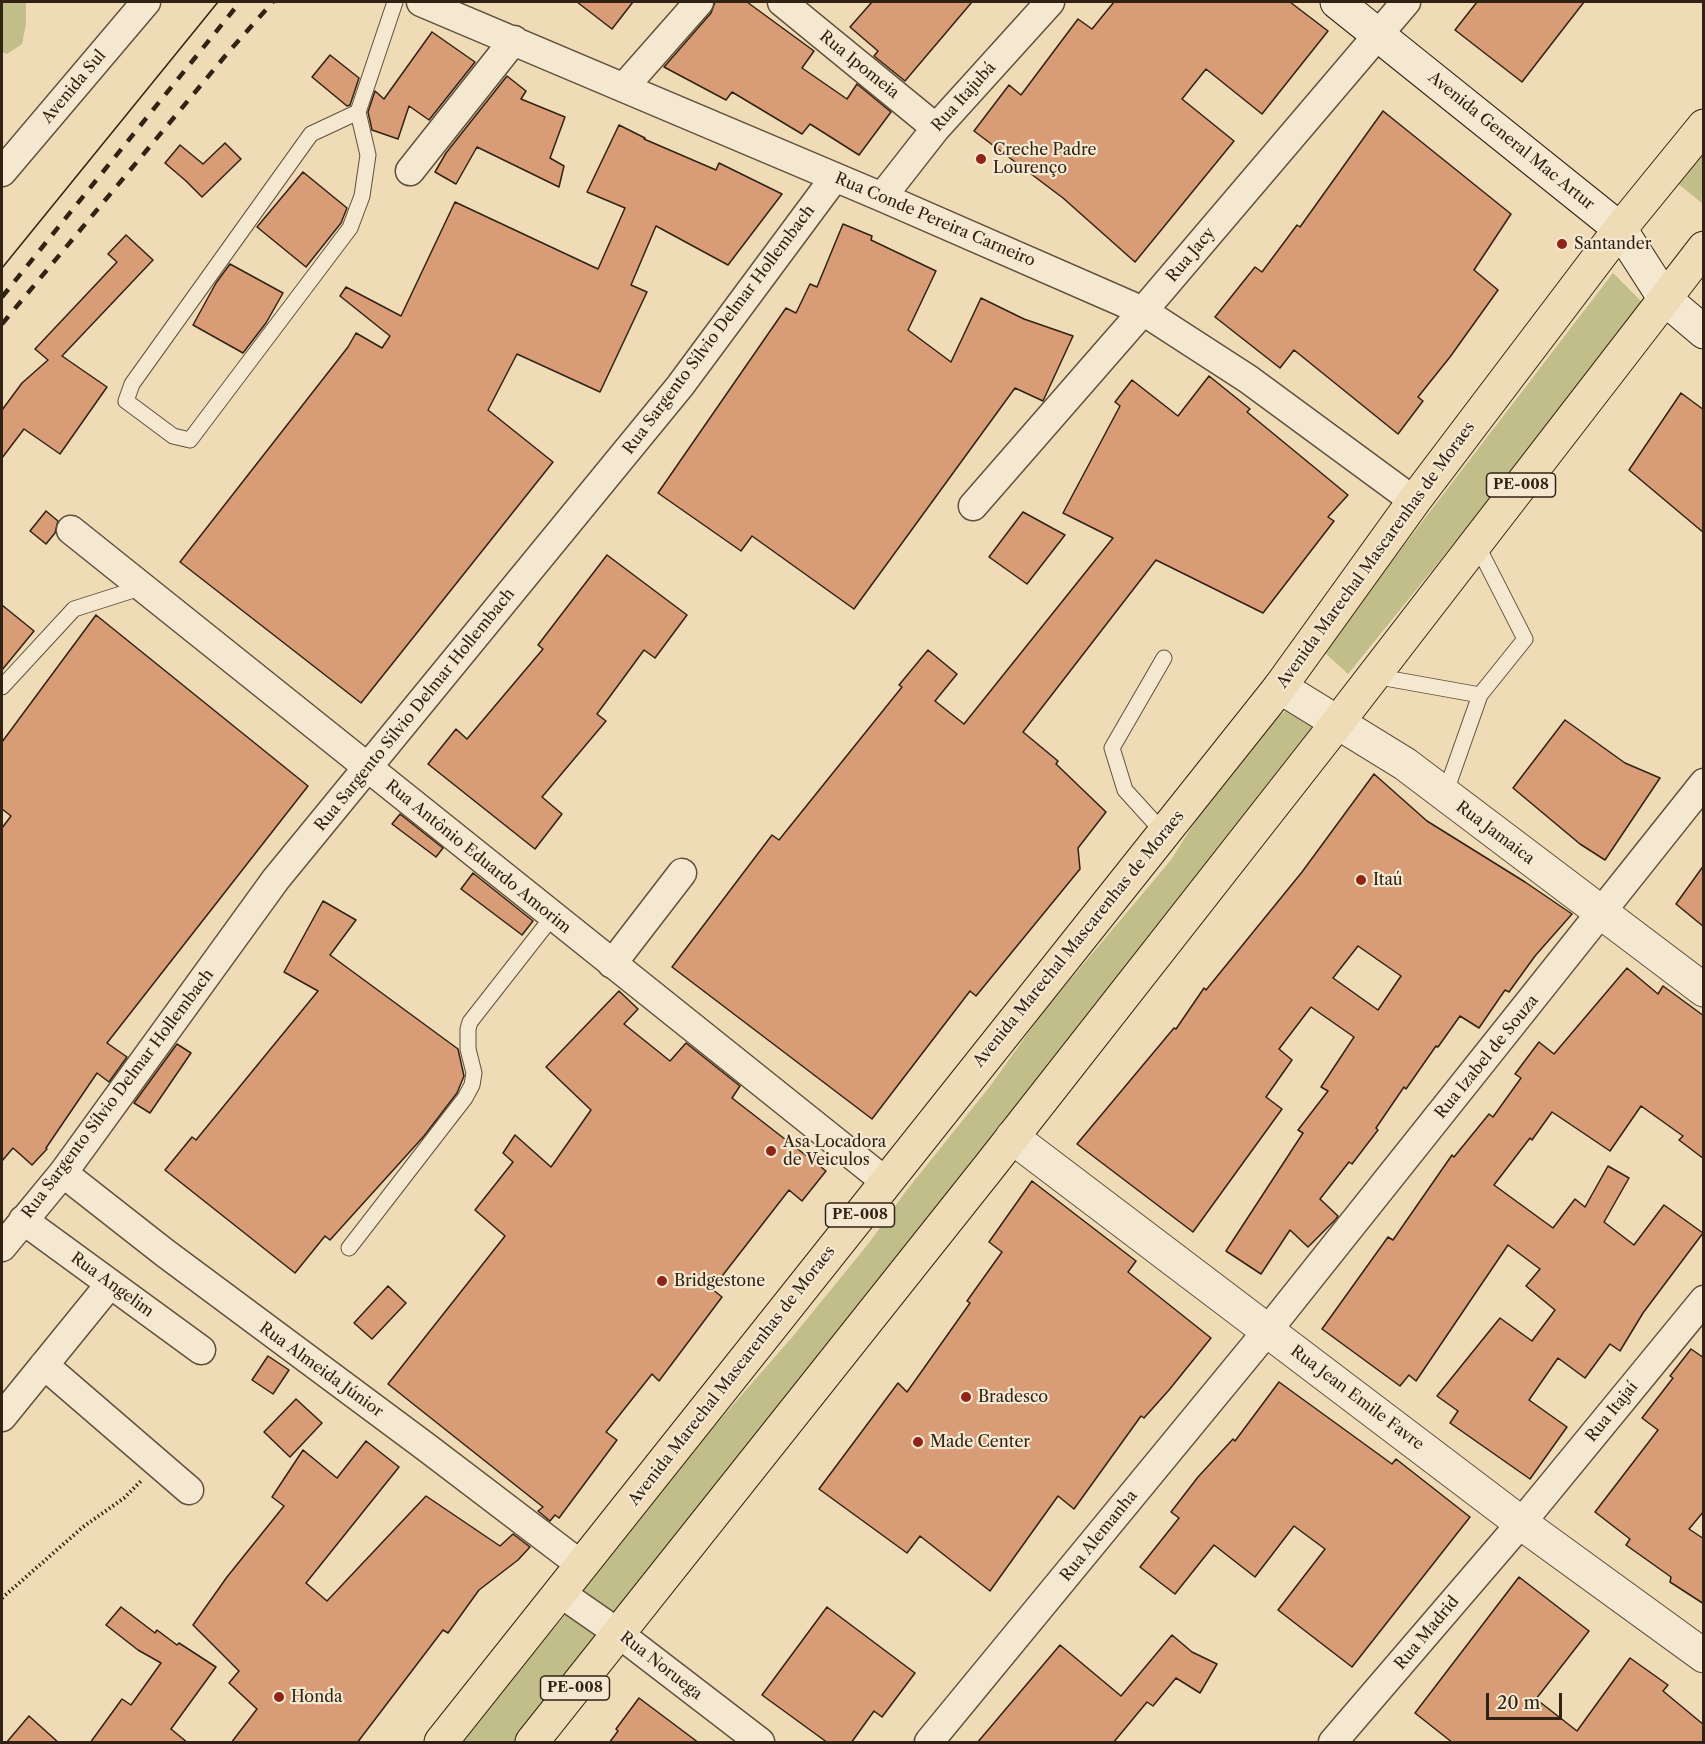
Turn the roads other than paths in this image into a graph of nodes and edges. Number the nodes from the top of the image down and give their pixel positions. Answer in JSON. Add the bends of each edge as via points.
{"nodes":[{"id":1,"x":146,"y":2,"type":"edge"},
{"id":2,"x":395,"y":2,"type":"edge"},
{"id":3,"x":421,"y":2,"type":"edge"},
{"id":4,"x":699,"y":2,"type":"edge"},
{"id":5,"x":782,"y":2,"type":"edge"},
{"id":6,"x":1050,"y":2,"type":"edge"},
{"id":7,"x":1337,"y":2,"type":"edge"},
{"id":8,"x":1406,"y":2,"type":"edge"},
{"id":9,"x":1378,"y":34,"type":"junction"},
{"id":10,"x":514,"y":40,"type":"junction"},
{"id":11,"x":625,"y":86,"type":"junction"},
{"id":12,"x":358,"y":112,"type":"junction"},
{"id":13,"x":1704,"y":126,"type":"edge"},
{"id":14,"x":936,"y":128,"type":"junction"},
{"id":15,"x":410,"y":171,"type":"dead end"},
{"id":16,"x":2,"y":172,"type":"edge"},
{"id":17,"x":835,"y":177,"type":"junction"},
{"id":18,"x":882,"y":197,"type":"junction"},
{"id":19,"x":1620,"y":230,"type":"junction"},
{"id":20,"x":1704,"y":248,"type":"edge"},
{"id":21,"x":1665,"y":299,"type":"junction"},
{"id":22,"x":1143,"y":311,"type":"junction"},
{"id":23,"x":1704,"y":332,"type":"edge"},
{"id":24,"x":1414,"y":501,"type":"junction"},
{"id":25,"x":973,"y":506,"type":"dead end"},
{"id":26,"x":72,"y":530,"type":"dead end"},
{"id":27,"x":1476,"y":543,"type":"junction"},
{"id":28,"x":143,"y":588,"type":"junction"},
{"id":29,"x":1164,"y":658,"type":"dead end"},
{"id":30,"x":1374,"y":675,"type":"junction"},
{"id":31,"x":2,"y":687,"type":"edge"},
{"id":32,"x":1280,"y":687,"type":"junction"},
{"id":33,"x":1480,"y":695,"type":"junction"},
{"id":34,"x":1338,"y":722,"type":"junction"},
{"id":35,"x":367,"y":769,"type":"junction"},
{"id":36,"x":1704,"y":783,"type":"edge"},
{"id":37,"x":1445,"y":794,"type":"junction"},
{"id":38,"x":1164,"y":833,"type":"junction"},
{"id":39,"x":682,"y":873,"type":"dead end"},
{"id":40,"x":1602,"y":913,"type":"junction"},
{"id":41,"x":553,"y":916,"type":"junction"},
{"id":42,"x":612,"y":964,"type":"junction"},
{"id":43,"x":1704,"y":990,"type":"edge"},
{"id":44,"x":1012,"y":1137,"type":"junction"},
{"id":45,"x":63,"y":1173,"type":"junction"},
{"id":46,"x":886,"y":1182,"type":"junction"},
{"id":47,"x":23,"y":1220,"type":"junction"},
{"id":48,"x":2,"y":1247,"type":"edge"},
{"id":49,"x":349,"y":1248,"type":"dead end"},
{"id":50,"x":110,"y":1284,"type":"junction"},
{"id":51,"x":1704,"y":1300,"type":"edge"},
{"id":52,"x":1268,"y":1330,"type":"junction"},
{"id":53,"x":201,"y":1350,"type":"dead end"},
{"id":54,"x":44,"y":1365,"type":"junction"},
{"id":55,"x":2,"y":1417,"type":"edge"},
{"id":56,"x":189,"y":1490,"type":"dead end"},
{"id":57,"x":1521,"y":1523,"type":"junction"},
{"id":58,"x":581,"y":1565,"type":"junction"},
{"id":59,"x":559,"y":1592,"type":"junction"},
{"id":60,"x":618,"y":1633,"type":"junction"},
{"id":61,"x":1704,"y":1656,"type":"edge"},
{"id":62,"x":441,"y":1743,"type":"edge"},
{"id":63,"x":532,"y":1743,"type":"edge"},
{"id":64,"x":760,"y":1743,"type":"edge"},
{"id":65,"x":929,"y":1743,"type":"edge"},
{"id":66,"x":1333,"y":1743,"type":"edge"}],
"edges":[{"from":1,"to":16,"type":"street","name":"Avenida Sul"},
{"from":2,"to":12,"type":"lane"},
{"from":3,"to":10,"type":"street","name":"Rua Conde Pereira Carneiro"},
{"from":4,"to":11,"type":"street"},
{"from":5,"to":14,"type":"street","name":"Rua Ipomeia"},
{"from":6,"to":14,"type":"street","name":"Rua Itajubá"},
{"from":7,"to":9,"type":"street","name":"Avenida General Mac Artur"},
{"from":8,"to":9,"type":"street","name":"Rua Jacy"},
{"from":9,"to":19,"type":"street","name":"Avenida General Mac Artur"},
{"from":9,"to":22,"type":"street","name":"Rua Jacy"},
{"from":10,"to":11,"type":"street","name":"Rua Conde Pereira Carneiro"},
{"from":10,"to":15,"type":"street"},
{"from":11,"to":17,"type":"street","name":"Rua Conde Pereira Carneiro"},
{"from":12,"to":12,"type":"lane","via":[[311,134],[132,384],[126,401],[173,436],[190,440],[350,228],[362,196],[368,155]]},
{"from":13,"to":19,"type":"highway","name":"Avenida Marechal Mascarenhas de Moraes","number":"PE-008"},
{"from":14,"to":18,"type":"street","name":"Rua Itajubá"},
{"from":17,"to":18,"type":"street","name":"Rua Conde Pereira Carneiro"},
{"from":17,"to":35,"type":"street","name":"Rua Sargento Sílvio Delmar Hollembach","via":[[680,386]]},
{"from":18,"to":22,"type":"street","name":"Rua Conde Pereira Carneiro"},
{"from":19,"to":21,"type":"street","name":"Avenida General Mac Artur"},
{"from":19,"to":24,"type":"highway","name":"Avenida Marechal Mascarenhas de Moraes","number":"PE-008"},
{"from":20,"to":21,"type":"highway","number":"PE-008"},
{"from":21,"to":23,"type":"street","name":"Avenida General Mac Artur"},
{"from":21,"to":27,"type":"highway","number":"PE-008"},
{"from":22,"to":24,"type":"street","name":"Rua Conde Pereira Carneiro","via":[[1248,380]]},
{"from":22,"to":25,"type":"street","name":"Rua Jacy"},
{"from":24,"to":32,"type":"highway","name":"Avenida Marechal Mascarenhas de Moraes","number":"PE-008"},
{"from":26,"to":28,"type":"street","name":"Rua Antônio Eduardo Amorim"},
{"from":27,"to":30,"type":"highway","number":"PE-008"},
{"from":27,"to":33,"type":"lane","via":[[1525,639]]},
{"from":28,"to":31,"type":"lane","via":[[74,609]]},
{"from":28,"to":35,"type":"street","name":"Rua Antônio Eduardo Amorim"},
{"from":29,"to":38,"type":"lane","via":[[1112,747],[1125,790]]},
{"from":30,"to":33,"type":"lane"},
{"from":30,"to":34,"type":"highway","number":"PE-008"},
{"from":32,"to":34,"type":"street","name":"Rua Jamaica"},
{"from":32,"to":38,"type":"highway","name":"Avenida Marechal Mascarenhas de Moraes","number":"PE-008"},
{"from":33,"to":37,"type":"lane"},
{"from":34,"to":37,"type":"street","name":"Rua Jamaica"},
{"from":34,"to":44,"type":"highway","number":"PE-008"},
{"from":35,"to":41,"type":"street","name":"Rua Antônio Eduardo Amorim"},
{"from":35,"to":45,"type":"street","name":"Rua Sargento Sílvio Delmar Hollembach","via":[[276,879]]},
{"from":36,"to":40,"type":"street","name":"Rua Izabel de Souza"},
{"from":37,"to":40,"type":"street","name":"Rua Jamaica"},
{"from":38,"to":46,"type":"highway","name":"Avenida Marechal Mascarenhas de Moraes","number":"PE-008"},
{"from":39,"to":42,"type":"street"},
{"from":40,"to":43,"type":"street","name":"Rua Jamaica"},
{"from":40,"to":52,"type":"street","name":"Rua Izabel de Souza"},
{"from":41,"to":42,"type":"street","name":"Rua Antônio Eduardo Amorim"},
{"from":41,"to":49,"type":"lane","via":[[470,1022],[468,1049],[474,1073],[465,1098]]},
{"from":42,"to":46,"type":"street","name":"Rua Antônio Eduardo Amorim"},
{"from":44,"to":52,"type":"street","name":"Rua Jean Emile Favre"},
{"from":44,"to":60,"type":"highway","number":"PE-008"},
{"from":45,"to":47,"type":"street","name":"Rua Sargento Sílvio Delmar Hollembach"},
{"from":45,"to":58,"type":"street","name":"Rua Almeida Júnior"},
{"from":46,"to":58,"type":"highway","name":"Avenida Marechal Mascarenhas de Moraes","number":"PE-008"},
{"from":47,"to":48,"type":"street","name":"Rua Sargento Sílvio Delmar Hollembach"},
{"from":47,"to":50,"type":"street","name":"Rua Angelim"},
{"from":50,"to":53,"type":"street","name":"Rua Angelim"},
{"from":50,"to":54,"type":"street"},
{"from":51,"to":57,"type":"street","name":"Rua Itajaí"},
{"from":52,"to":57,"type":"street","name":"Rua Jean Emile Favre"},
{"from":52,"to":65,"type":"street","name":"Rua Alemanha"},
{"from":54,"to":55,"type":"street"},
{"from":54,"to":56,"type":"street"},
{"from":57,"to":61,"type":"street","name":"Rua Jean Emile Favre"},
{"from":57,"to":66,"type":"street","name":"Rua Madrid"},
{"from":58,"to":59,"type":"highway","name":"Avenida Marechal Mascarenhas de Moraes","number":"PE-008"},
{"from":59,"to":60,"type":"street","name":"Rua Noruega"},
{"from":59,"to":62,"type":"highway","name":"Avenida Marechal Mascarenhas de Moraes","number":"PE-008"},
{"from":60,"to":63,"type":"highway","number":"PE-008"},
{"from":60,"to":64,"type":"street","name":"Rua Noruega"}]}
